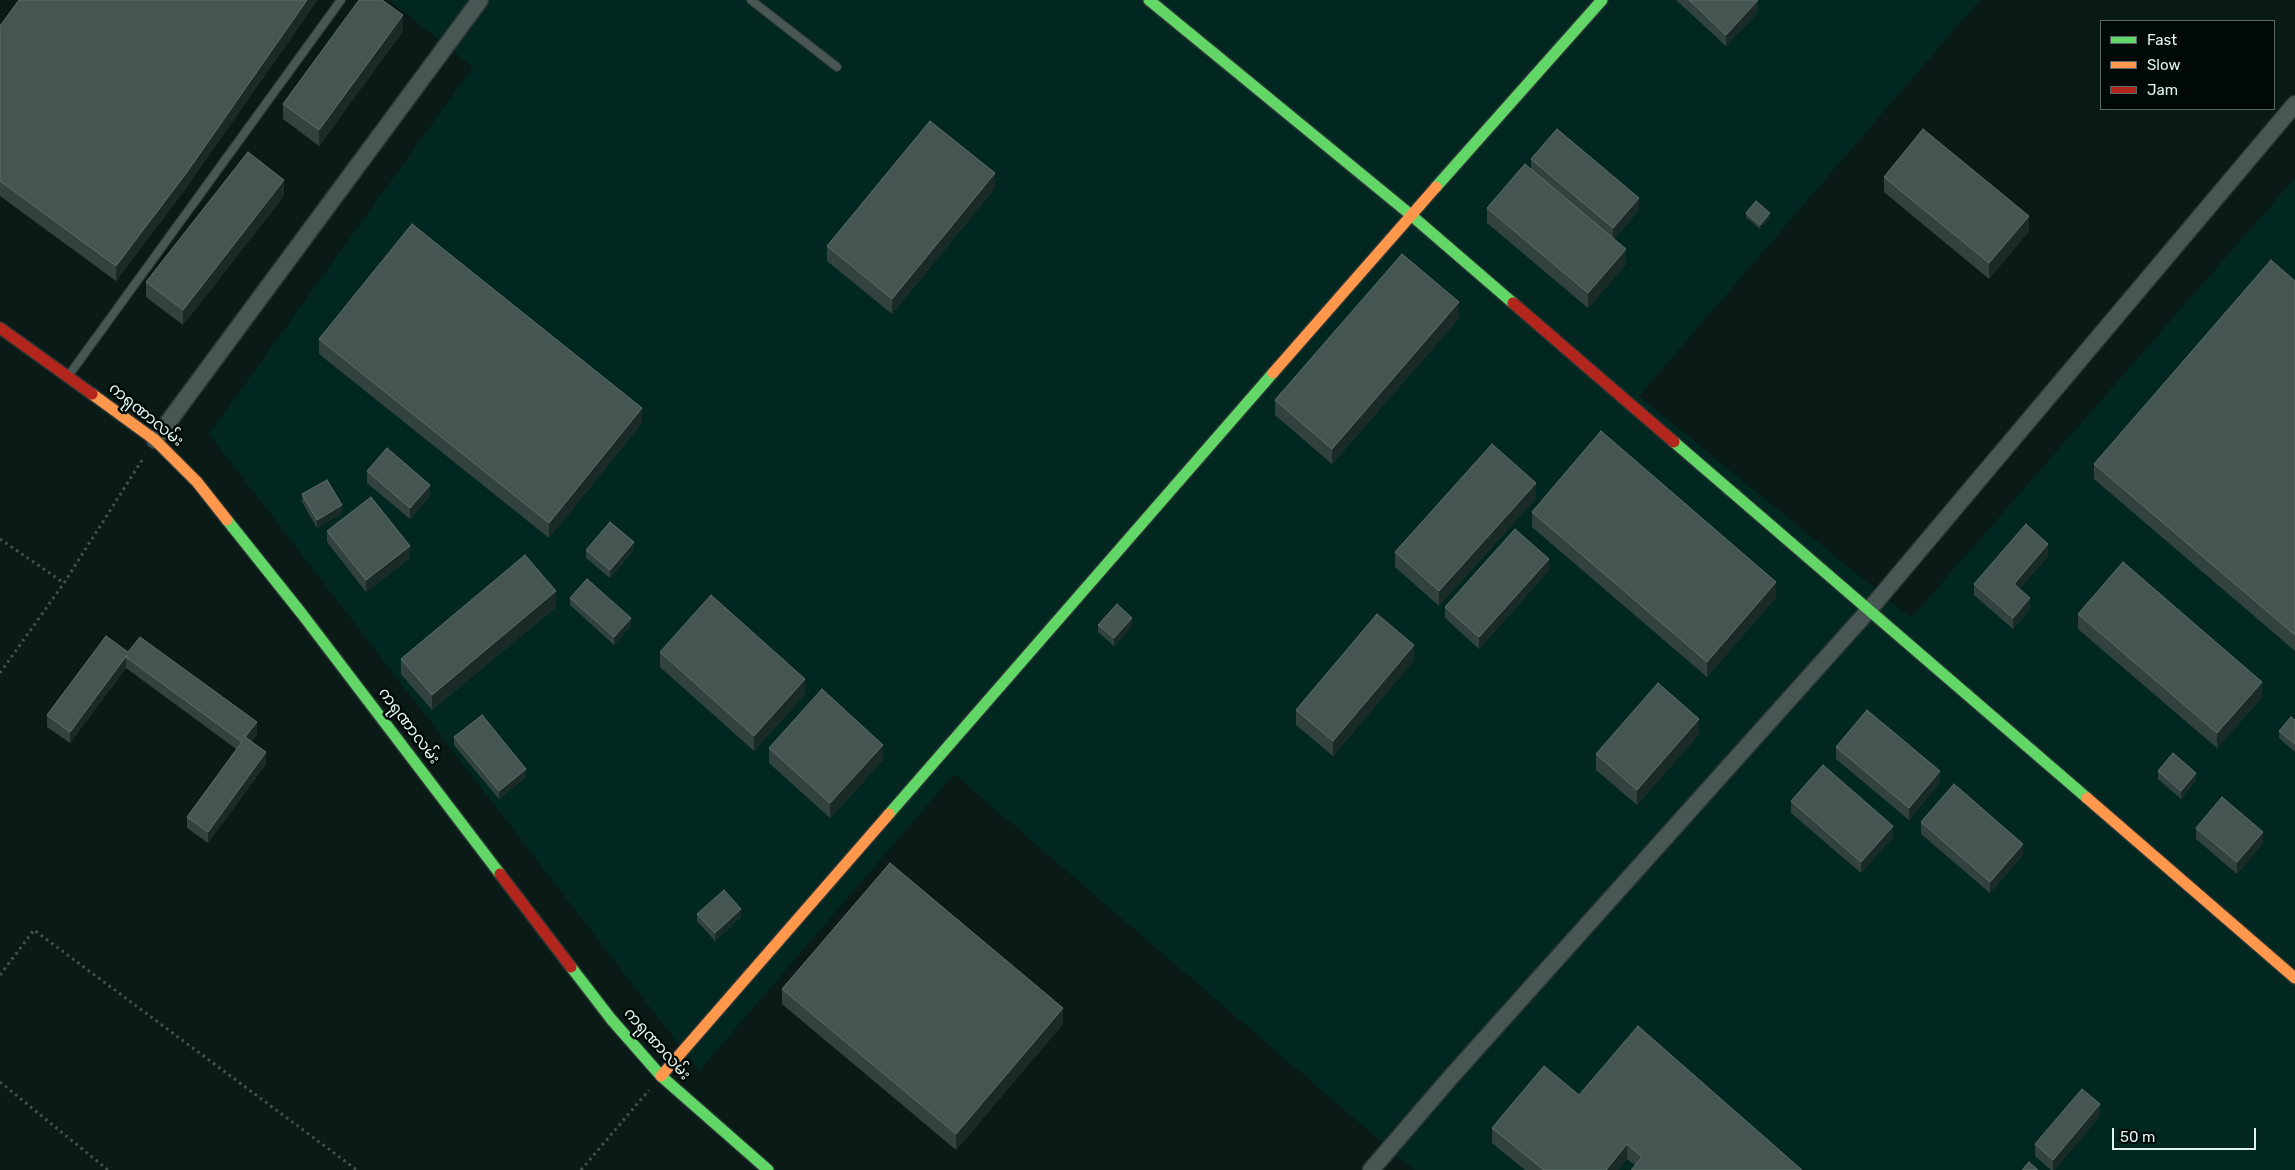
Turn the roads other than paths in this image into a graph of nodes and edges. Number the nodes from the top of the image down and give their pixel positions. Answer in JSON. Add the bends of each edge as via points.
{"nodes":[{"id":1,"x":340,"y":0,"type":"edge"},
{"id":2,"x":480,"y":0,"type":"edge"},
{"id":3,"x":752,"y":0,"type":"edge"},
{"id":4,"x":1149,"y":0,"type":"edge"},
{"id":5,"x":1602,"y":0,"type":"edge"},
{"id":6,"x":837,"y":67,"type":"dead end"},
{"id":7,"x":2295,"y":104,"type":"edge"},
{"id":8,"x":1411,"y":215,"type":"junction"},
{"id":9,"x":0,"y":328,"type":"edge"},
{"id":10,"x":69,"y":375,"type":"junction"},
{"id":11,"x":155,"y":440,"type":"junction"},
{"id":12,"x":1869,"y":610,"type":"junction"},
{"id":13,"x":2295,"y":978,"type":"edge"},
{"id":14,"x":660,"y":1076,"type":"junction"},
{"id":15,"x":768,"y":1170,"type":"edge"},
{"id":16,"x":1371,"y":1170,"type":"edge"}],
"edges":[{"from":1,"to":10,"type":"lane"},
{"from":2,"to":11,"type":"street"},
{"from":3,"to":6,"type":"lane"},
{"from":4,"to":8,"type":"street"},
{"from":5,"to":8,"type":"street"},
{"from":7,"to":12,"type":"street"},
{"from":8,"to":12,"type":"street"},
{"from":8,"to":14,"type":"street"},
{"from":9,"to":10,"type":"street","name":"ကရုဏာလမ်း"},
{"from":10,"to":11,"type":"street","name":"ကရုဏာလမ်း"},
{"from":11,"to":14,"type":"street","name":"ကရုဏာလမ်း","via":[[197,482],[302,614],[605,1011]]},
{"from":12,"to":13,"type":"street"},
{"from":12,"to":16,"type":"street"},
{"from":14,"to":15,"type":"street","name":"ကရုဏာလမ်း"}]}
